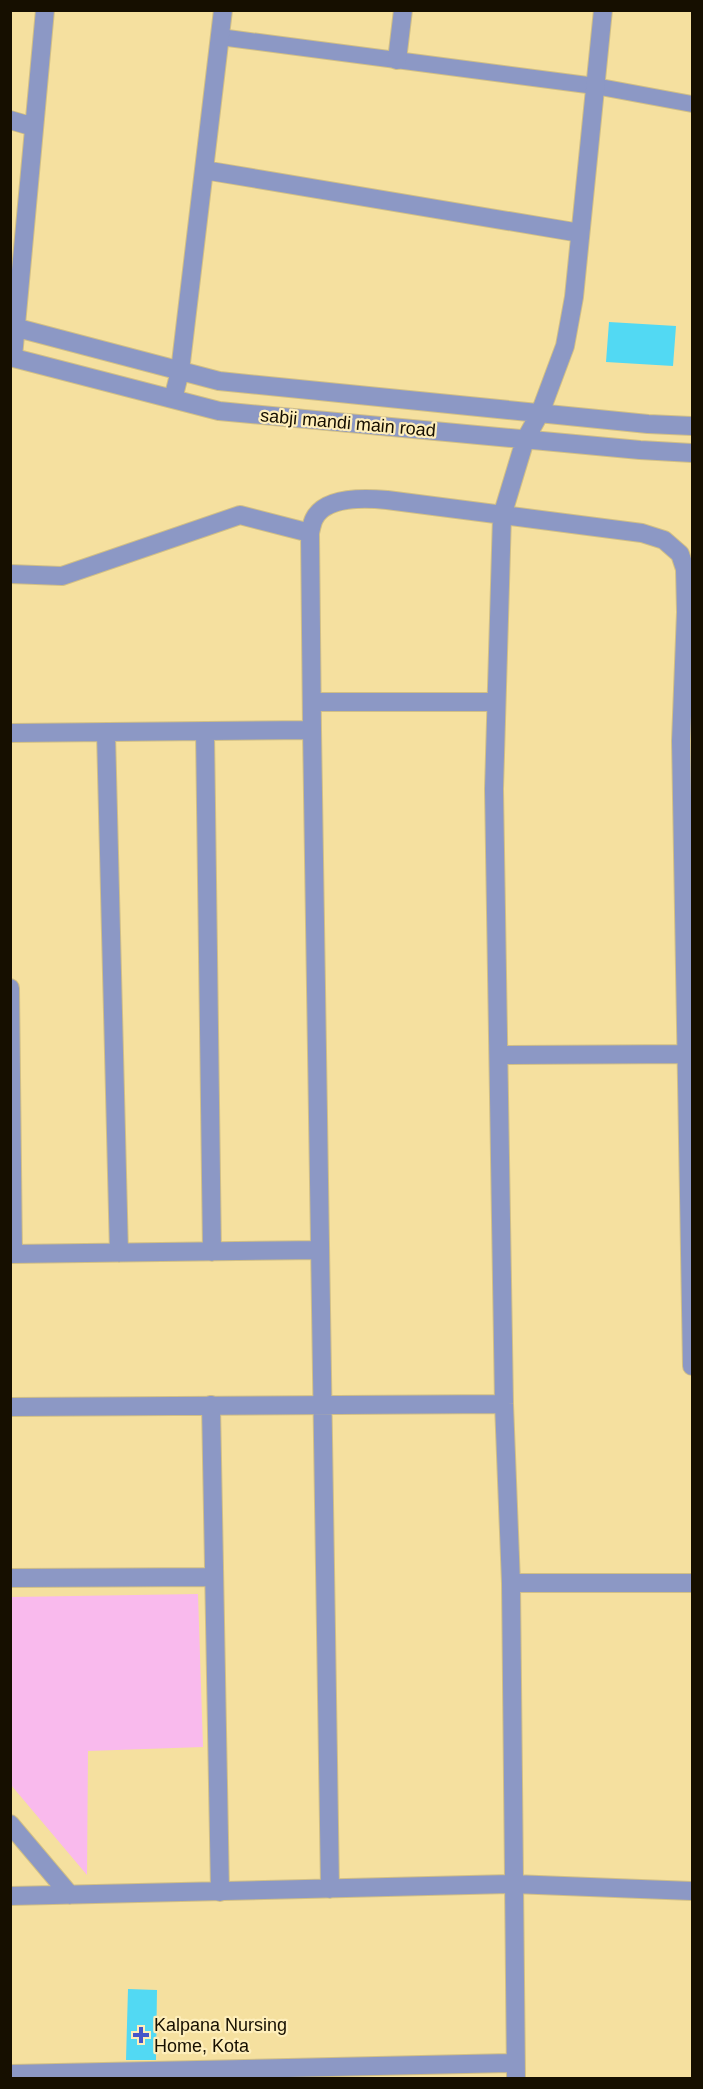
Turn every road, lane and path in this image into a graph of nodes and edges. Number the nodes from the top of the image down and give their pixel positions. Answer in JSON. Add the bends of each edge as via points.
{"nodes":[{"id":1,"x":45,"y":10,"type":"edge"},
{"id":2,"x":223,"y":10,"type":"edge"},
{"id":3,"x":403,"y":10,"type":"edge"},
{"id":4,"x":603,"y":10,"type":"edge"},
{"id":5,"x":220,"y":37,"type":"junction"},
{"id":6,"x":397,"y":60,"type":"junction"},
{"id":7,"x":595,"y":86,"type":"junction"},
{"id":8,"x":693,"y":104,"type":"edge"},
{"id":9,"x":10,"y":120,"type":"edge"},
{"id":10,"x":34,"y":127,"type":"junction"},
{"id":11,"x":204,"y":170,"type":"junction"},
{"id":12,"x":580,"y":233,"type":"junction"},
{"id":13,"x":12,"y":327,"type":"edge"},
{"id":14,"x":12,"y":357,"type":"edge"},
{"id":15,"x":180,"y":370,"type":"junction"},
{"id":16,"x":172,"y":399,"type":"junction"},
{"id":17,"x":540,"y":413,"type":"junction"},
{"id":18,"x":693,"y":426,"type":"edge"},
{"id":19,"x":525,"y":440,"type":"junction"},
{"id":20,"x":693,"y":453,"type":"edge"},
{"id":21,"x":502,"y":516,"type":"junction"},
{"id":22,"x":310,"y":533,"type":"junction"},
{"id":23,"x":10,"y":574,"type":"edge"},
{"id":24,"x":689,"y":611,"type":"edge"},
{"id":25,"x":312,"y":702,"type":"junction"},
{"id":26,"x":496,"y":702,"type":"junction"},
{"id":27,"x":312,"y":730,"type":"junction"},
{"id":28,"x":205,"y":731,"type":"junction"},
{"id":29,"x":106,"y":732,"type":"junction"},
{"id":30,"x":10,"y":734,"type":"edge"},
{"id":31,"x":687,"y":741,"type":"edge"},
{"id":32,"x":688,"y":836,"type":"edge"},
{"id":33,"x":689,"y":941,"type":"edge"},
{"id":34,"x":10,"y":988,"type":"edge"},
{"id":35,"x":690,"y":1054,"type":"edge"},
{"id":36,"x":499,"y":1055,"type":"junction"},
{"id":37,"x":691,"y":1164,"type":"edge"},
{"id":38,"x":320,"y":1250,"type":"junction"},
{"id":39,"x":213,"y":1252,"type":"junction"},
{"id":40,"x":119,"y":1253,"type":"junction"},
{"id":41,"x":12,"y":1254,"type":"edge"},
{"id":42,"x":692,"y":1266,"type":"edge"},
{"id":43,"x":693,"y":1366,"type":"edge"},
{"id":44,"x":323,"y":1404,"type":"junction"},
{"id":45,"x":504,"y":1404,"type":"junction"},
{"id":46,"x":211,"y":1405,"type":"junction"},
{"id":47,"x":10,"y":1407,"type":"edge"},
{"id":48,"x":214,"y":1577,"type":"junction"},
{"id":49,"x":10,"y":1578,"type":"edge"},
{"id":50,"x":693,"y":1582,"type":"edge"},
{"id":51,"x":511,"y":1584,"type":"junction"},
{"id":52,"x":10,"y":1824,"type":"edge"},
{"id":53,"x":513,"y":1884,"type":"junction"},
{"id":54,"x":330,"y":1889,"type":"junction"},
{"id":55,"x":693,"y":1891,"type":"edge"},
{"id":56,"x":220,"y":1892,"type":"junction"},
{"id":57,"x":70,"y":1895,"type":"junction"},
{"id":58,"x":10,"y":1896,"type":"edge"},
{"id":59,"x":515,"y":2071,"type":"edge"},
{"id":60,"x":10,"y":2074,"type":"edge"}],
"edges":[{"from":1,"to":10,"type":"street"},
{"from":2,"to":5,"type":"street"},
{"from":3,"to":6,"type":"street"},
{"from":4,"to":7,"type":"street"},
{"from":5,"to":6,"type":"lane"},
{"from":5,"to":11,"type":"street"},
{"from":6,"to":7,"type":"lane"},
{"from":7,"to":8,"type":"lane"},
{"from":7,"to":12,"type":"street"},
{"from":9,"to":10,"type":"street"},
{"from":10,"to":13,"type":"street"},
{"from":11,"to":12,"type":"street"},
{"from":11,"to":15,"type":"street"},
{"from":12,"to":17,"type":"street","via":[[565,346]]},
{"from":13,"to":14,"type":"street"},
{"from":13,"to":15,"type":"street"},
{"from":14,"to":16,"type":"street","name":"sabji mandi main road"},
{"from":15,"to":16,"type":"street"},
{"from":15,"to":17,"type":"street","via":[[219,381]]},
{"from":16,"to":19,"type":"street","name":"sabji mandi main road","via":[[219,411]]},
{"from":17,"to":18,"type":"street"},
{"from":17,"to":19,"type":"street"},
{"from":19,"to":20,"type":"street","name":"sabji mandi main road"},
{"from":19,"to":21,"type":"street"},
{"from":21,"to":22,"type":"street","via":[[361,498],[330,504],[314,517]]},
{"from":21,"to":24,"type":"street","via":[[642,533],[664,540],[680,554]]},
{"from":21,"to":26,"type":"street"},
{"from":22,"to":23,"type":"street","via":[[240,515],[62,576]]},
{"from":22,"to":25,"type":"street"},
{"from":24,"to":31,"type":"street"},
{"from":25,"to":26,"type":"street"},
{"from":25,"to":27,"type":"street"},
{"from":26,"to":36,"type":"street"},
{"from":27,"to":28,"type":"street"},
{"from":27,"to":38,"type":"street"},
{"from":28,"to":29,"type":"street"},
{"from":28,"to":39,"type":"street"},
{"from":29,"to":30,"type":"street"},
{"from":29,"to":40,"type":"street"},
{"from":31,"to":32,"type":"street"},
{"from":32,"to":33,"type":"street"},
{"from":33,"to":35,"type":"street"},
{"from":34,"to":41,"type":"street"},
{"from":35,"to":36,"type":"street"},
{"from":35,"to":37,"type":"street"},
{"from":36,"to":45,"type":"street"},
{"from":37,"to":42,"type":"street"},
{"from":38,"to":39,"type":"street"},
{"from":38,"to":44,"type":"street"},
{"from":39,"to":40,"type":"street"},
{"from":40,"to":41,"type":"street"},
{"from":42,"to":43,"type":"street"},
{"from":44,"to":45,"type":"street"},
{"from":44,"to":46,"type":"street"},
{"from":44,"to":54,"type":"street"},
{"from":45,"to":51,"type":"street"},
{"from":46,"to":47,"type":"street"},
{"from":46,"to":48,"type":"street"},
{"from":48,"to":49,"type":"street"},
{"from":48,"to":56,"type":"street"},
{"from":50,"to":51,"type":"street"},
{"from":51,"to":53,"type":"street"},
{"from":52,"to":57,"type":"street"},
{"from":53,"to":54,"type":"street"},
{"from":53,"to":55,"type":"street"},
{"from":53,"to":59,"type":"street"},
{"from":54,"to":56,"type":"street"},
{"from":56,"to":57,"type":"street"},
{"from":57,"to":58,"type":"street"},
{"from":59,"to":60,"type":"street"}]}
